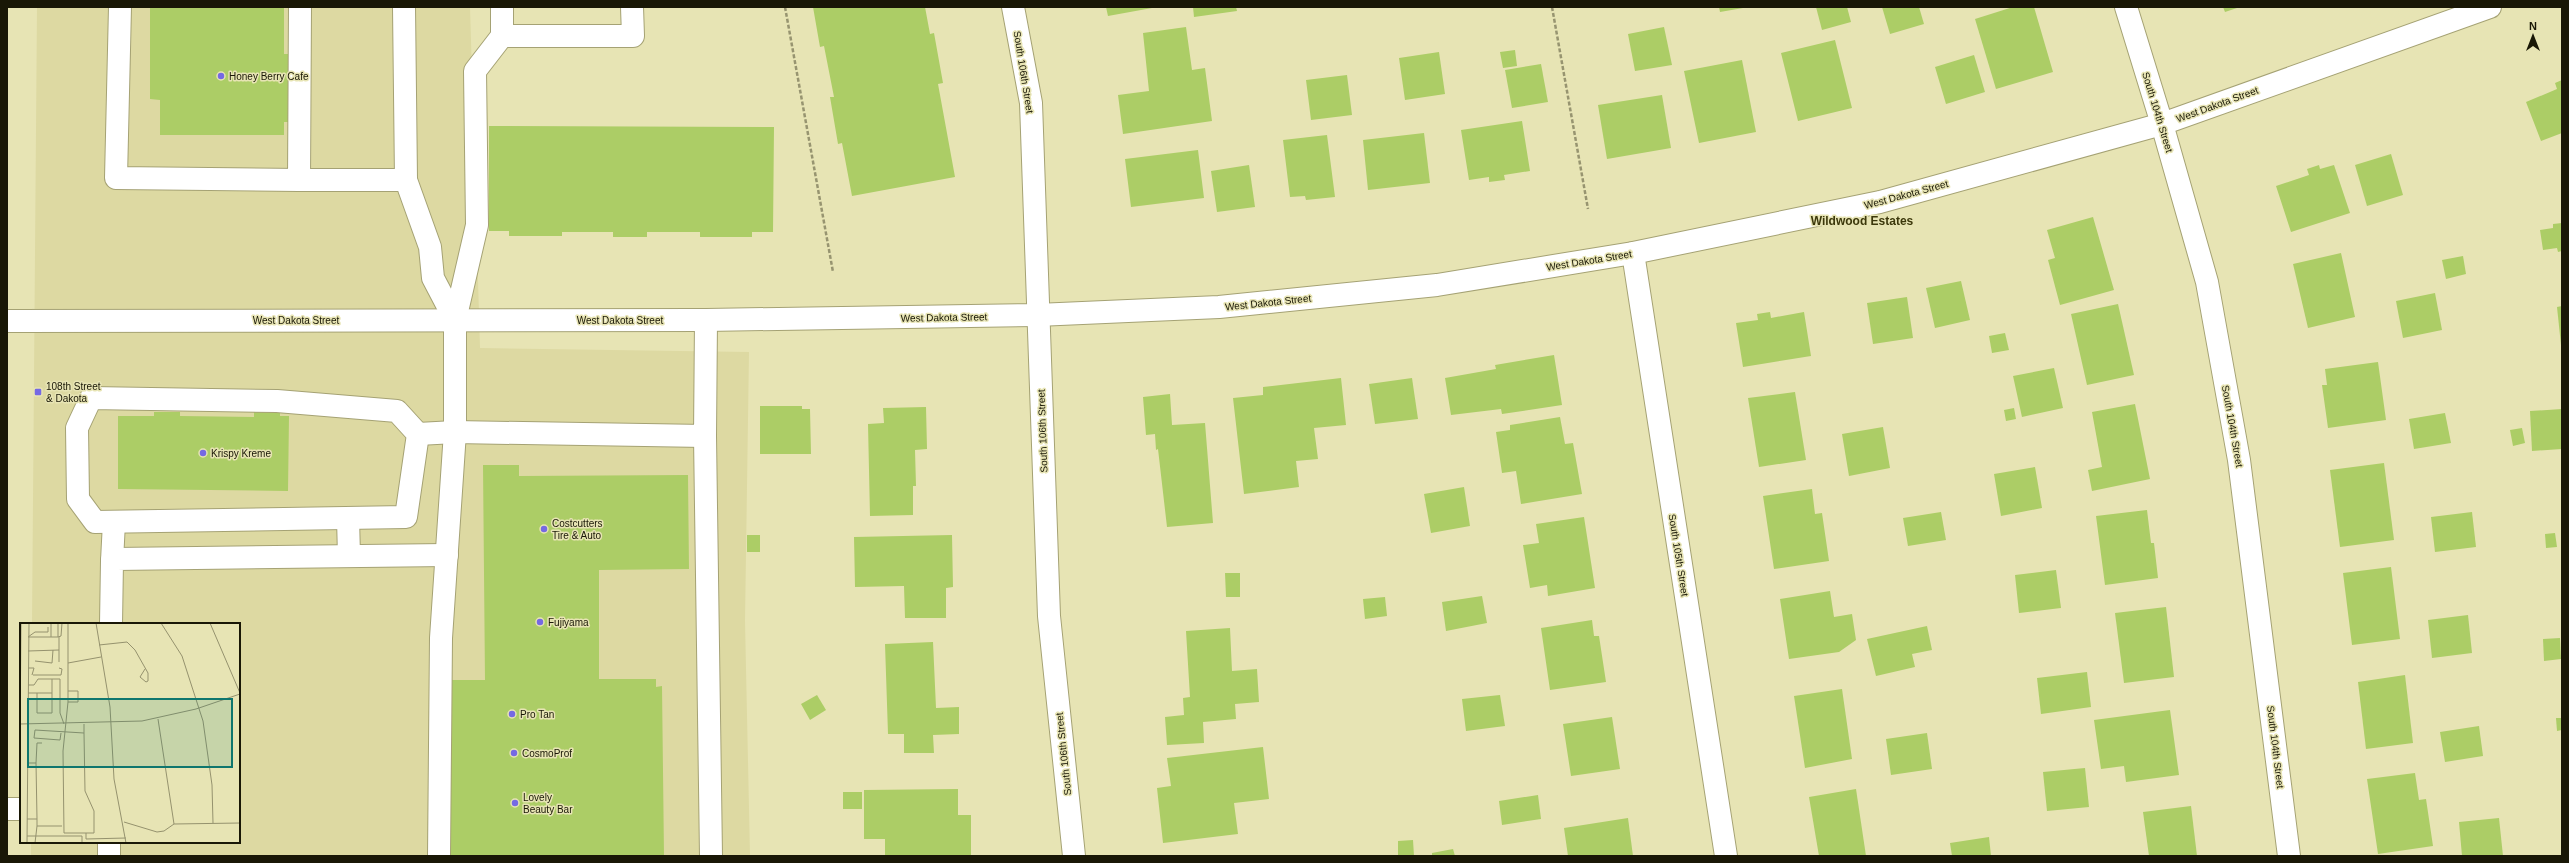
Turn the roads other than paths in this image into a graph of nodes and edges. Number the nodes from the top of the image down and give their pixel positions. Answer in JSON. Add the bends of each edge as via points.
{"nodes":[{"id":1,"x":120,"y":7,"type":"edge"},
{"id":2,"x":300,"y":7,"type":"edge"},
{"id":3,"x":404,"y":7,"type":"edge"},
{"id":4,"x":502,"y":7,"type":"edge"},
{"id":5,"x":632,"y":7,"type":"edge"},
{"id":6,"x":1013,"y":7,"type":"edge"},
{"id":7,"x":2126,"y":7,"type":"edge"},
{"id":8,"x":2490,"y":7,"type":"edge"},
{"id":9,"x":502,"y":36,"type":"junction"},
{"id":10,"x":2162,"y":124,"type":"junction"},
{"id":11,"x":299,"y":180,"type":"junction"},
{"id":12,"x":406,"y":180,"type":"junction"},
{"id":13,"x":1633,"y":253,"type":"junction"},
{"id":14,"x":1037,"y":315,"type":"junction"},
{"id":15,"x":455,"y":320,"type":"junction"},
{"id":16,"x":706,"y":320,"type":"junction"},
{"id":17,"x":7,"y":321,"type":"edge"},
{"id":18,"x":455,"y":432,"type":"junction"},
{"id":19,"x":418,"y":434,"type":"junction"},
{"id":20,"x":705,"y":436,"type":"junction"},
{"id":21,"x":348,"y":518,"type":"junction"},
{"id":22,"x":114,"y":522,"type":"junction"},
{"id":23,"x":447,"y":555,"type":"junction"},
{"id":24,"x":349,"y":556,"type":"junction"},
{"id":25,"x":112,"y":561,"type":"junction"},
{"id":26,"x":111,"y":623,"type":"edge"},
{"id":27,"x":7,"y":809,"type":"edge"},
{"id":28,"x":20,"y":809,"type":"edge"},
{"id":29,"x":109,"y":843,"type":"edge"},
{"id":30,"x":110,"y":856,"type":"edge"},
{"id":31,"x":439,"y":856,"type":"edge"},
{"id":32,"x":711,"y":856,"type":"edge"},
{"id":33,"x":1074,"y":856,"type":"edge"},
{"id":34,"x":1726,"y":856,"type":"edge"},
{"id":35,"x":2290,"y":856,"type":"edge"}],
"edges":[{"from":1,"to":11,"type":"street","via":[[116,178]]},
{"from":2,"to":11,"type":"street"},
{"from":3,"to":12,"type":"street"},
{"from":4,"to":9,"type":"street"},
{"from":5,"to":9,"type":"street","via":[[633,36]]},
{"from":6,"to":14,"type":"street","name":"South 106th Street","via":[[1031,103]]},
{"from":7,"to":10,"type":"street","name":"South 104th Street"},
{"from":8,"to":10,"type":"street","name":"West Dakota Street"},
{"from":9,"to":15,"type":"street","via":[[474,72],[477,225]]},
{"from":10,"to":13,"type":"street","name":"West Dakota Street","via":[[1880,202]]},
{"from":10,"to":35,"type":"street","name":"South 104th Street","via":[[2207,282],[2238,453]]},
{"from":11,"to":12,"type":"street"},
{"from":12,"to":15,"type":"street","via":[[430,247],[434,278]]},
{"from":13,"to":14,"type":"street","name":"West Dakota Street","via":[[1437,285],[1219,307]]},
{"from":13,"to":34,"type":"street","name":"South 105th Street"},
{"from":14,"to":16,"type":"street","name":"West Dakota Street"},
{"from":14,"to":33,"type":"street","name":"South 106th Street","via":[[1049,616]]},
{"from":15,"to":16,"type":"street","name":"West Dakota Street"},
{"from":15,"to":17,"type":"street","name":"West Dakota Street"},
{"from":15,"to":18,"type":"street"},
{"from":16,"to":20,"type":"street"},
{"from":18,"to":19,"type":"street"},
{"from":18,"to":20,"type":"street"},
{"from":18,"to":23,"type":"street"},
{"from":19,"to":21,"type":"street","via":[[406,517]]},
{"from":19,"to":22,"type":"street","via":[[396,411],[277,401],[91,398],[77,428],[78,498],[95,522]]},
{"from":20,"to":32,"type":"street"},
{"from":21,"to":22,"type":"street"},
{"from":21,"to":24,"type":"street"},
{"from":22,"to":25,"type":"street"},
{"from":23,"to":24,"type":"street"},
{"from":23,"to":31,"type":"street","via":[[441,653]]},
{"from":24,"to":25,"type":"street"},
{"from":25,"to":26,"type":"street"},
{"from":27,"to":28,"type":"street"},
{"from":29,"to":30,"type":"street"}]}
